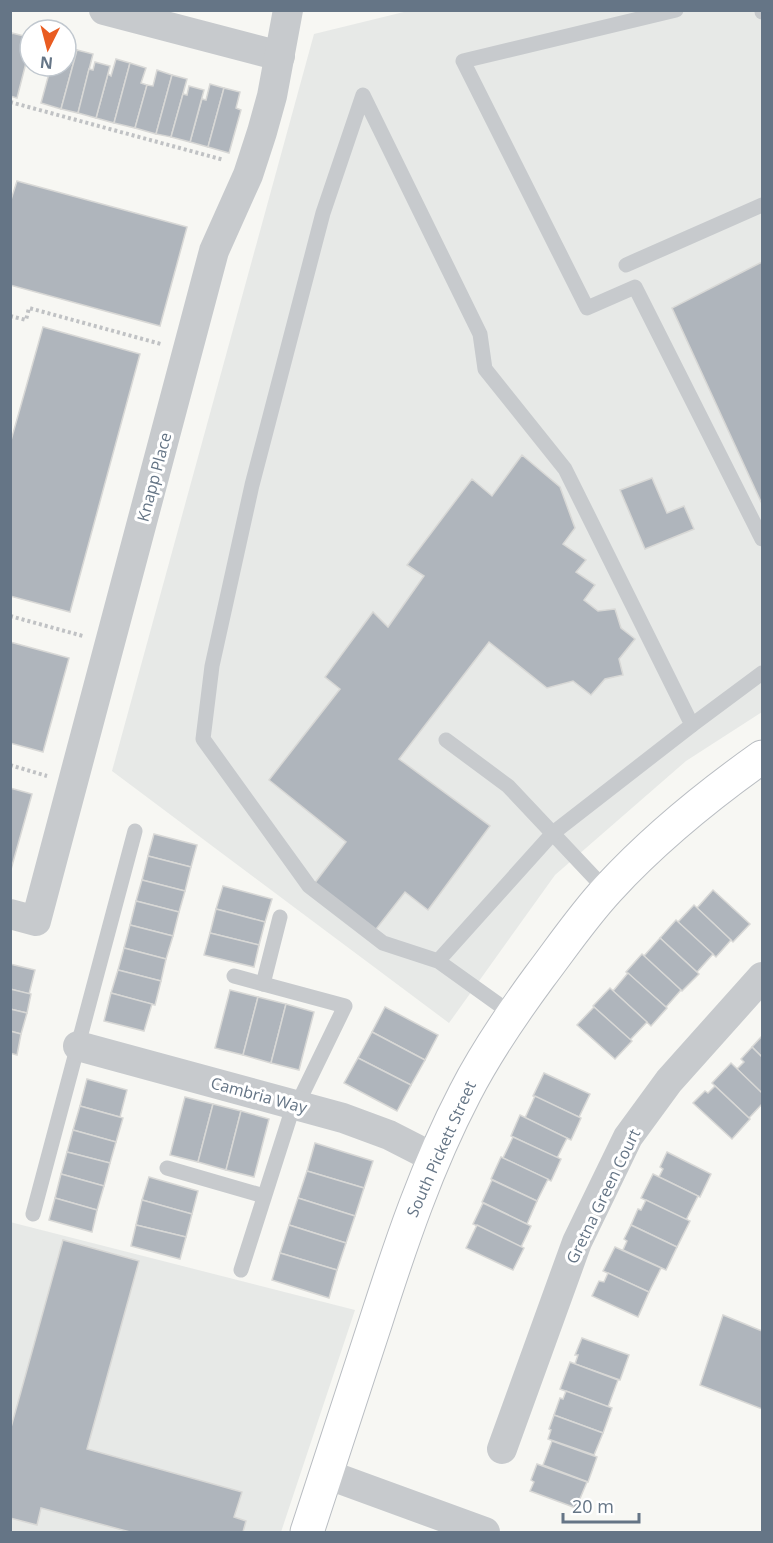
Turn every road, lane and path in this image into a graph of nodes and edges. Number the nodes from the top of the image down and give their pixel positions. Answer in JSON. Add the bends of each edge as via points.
{"nodes":[{"id":1,"x":104,"y":10,"type":"edge"},
{"id":2,"x":288,"y":10,"type":"edge"},
{"id":3,"x":676,"y":10,"type":"edge"},
{"id":4,"x":280,"y":56,"type":"junction"},
{"id":5,"x":10,"y":102,"type":"edge"},
{"id":6,"x":250,"y":167,"type":"junction"},
{"id":7,"x":762,"y":205,"type":"edge"},
{"id":8,"x":626,"y":265,"type":"dead end"},
{"id":9,"x":10,"y":316,"type":"edge"},
{"id":10,"x":188,"y":351,"type":"junction"},
{"id":11,"x":762,"y":539,"type":"edge"},
{"id":12,"x":10,"y":616,"type":"edge"},
{"id":13,"x":110,"y":643,"type":"junction"},
{"id":14,"x":762,"y":673,"type":"edge"},
{"id":15,"x":692,"y":725,"type":"junction"},
{"id":16,"x":446,"y":740,"type":"dead end"},
{"id":17,"x":762,"y":757,"type":"edge"},
{"id":18,"x":10,"y":765,"type":"edge"},
{"id":19,"x":73,"y":783,"type":"junction"},
{"id":20,"x":135,"y":831,"type":"dead end"},
{"id":21,"x":553,"y":833,"type":"junction"},
{"id":22,"x":606,"y":890,"type":"junction"},
{"id":23,"x":10,"y":914,"type":"edge"},
{"id":24,"x":280,"y":917,"type":"dead end"},
{"id":25,"x":438,"y":961,"type":"junction"},
{"id":26,"x":234,"y":976,"type":"dead end"},
{"id":27,"x":762,"y":977,"type":"edge"},
{"id":28,"x":263,"y":984,"type":"junction"},
{"id":29,"x":512,"y":1014,"type":"junction"},
{"id":30,"x":78,"y":1046,"type":"junction"},
{"id":31,"x":295,"y":1105,"type":"junction"},
{"id":32,"x":434,"y":1158,"type":"junction"},
{"id":33,"x":167,"y":1168,"type":"dead end"},
{"id":34,"x":264,"y":1196,"type":"junction"},
{"id":35,"x":33,"y":1214,"type":"dead end"},
{"id":36,"x":241,"y":1270,"type":"dead end"},
{"id":37,"x":502,"y":1449,"type":"dead end"},
{"id":38,"x":326,"y":1474,"type":"junction"},
{"id":39,"x":307,"y":1533,"type":"edge"},
{"id":40,"x":485,"y":1533,"type":"edge"}],
"edges":[{"from":1,"to":4,"type":"street"},
{"from":2,"to":4,"type":"street","name":"Knapp Place"},
{"from":3,"to":11,"type":"lane","via":[[464,61],[587,308],[635,287]]},
{"from":4,"to":6,"type":"street","name":"Knapp Place"},
{"from":5,"to":6,"type":"path"},
{"from":6,"to":10,"type":"street","name":"Knapp Place","via":[[214,251]]},
{"from":7,"to":8,"type":"lane"},
{"from":9,"to":10,"type":"path","via":[[26,320],[29,308]]},
{"from":10,"to":13,"type":"street","name":"Knapp Place"},
{"from":12,"to":13,"type":"path"},
{"from":13,"to":19,"type":"street","name":"Knapp Place"},
{"from":14,"to":15,"type":"lane"},
{"from":15,"to":21,"type":"lane"},
{"from":15,"to":25,"type":"lane","via":[[565,469],[485,369],[480,334],[363,95],[323,213],[252,485],[212,666],[203,739],[309,886],[383,943]]},
{"from":16,"to":21,"type":"lane","via":[[508,786]]},
{"from":17,"to":22,"type":"main road","name":"South Pickett Street","via":[[684,816]]},
{"from":18,"to":19,"type":"path"},
{"from":19,"to":23,"type":"street","name":"Knapp Place","via":[[36,921]]},
{"from":20,"to":30,"type":"lane"},
{"from":21,"to":22,"type":"lane"},
{"from":21,"to":25,"type":"lane"},
{"from":22,"to":29,"type":"main road","name":"South Pickett Street"},
{"from":24,"to":28,"type":"lane"},
{"from":25,"to":29,"type":"lane"},
{"from":26,"to":28,"type":"lane"},
{"from":27,"to":37,"type":"street","name":"Gretna Green Court","via":[[669,1081],[628,1137],[578,1242]]},
{"from":28,"to":31,"type":"lane","via":[[345,1006]]},
{"from":29,"to":32,"type":"main road","name":"South Pickett Street","via":[[475,1074]]},
{"from":30,"to":31,"type":"street","name":"Cambria Way"},
{"from":30,"to":35,"type":"lane"},
{"from":31,"to":32,"type":"street","name":"Cambria Way","via":[[389,1135]]},
{"from":31,"to":34,"type":"lane"},
{"from":32,"to":38,"type":"main road","name":"South Pickett Street","via":[[406,1229]]},
{"from":33,"to":34,"type":"lane"},
{"from":34,"to":36,"type":"lane"},
{"from":38,"to":39,"type":"main road","name":"South Pickett Street"},
{"from":38,"to":40,"type":"street"}]}
